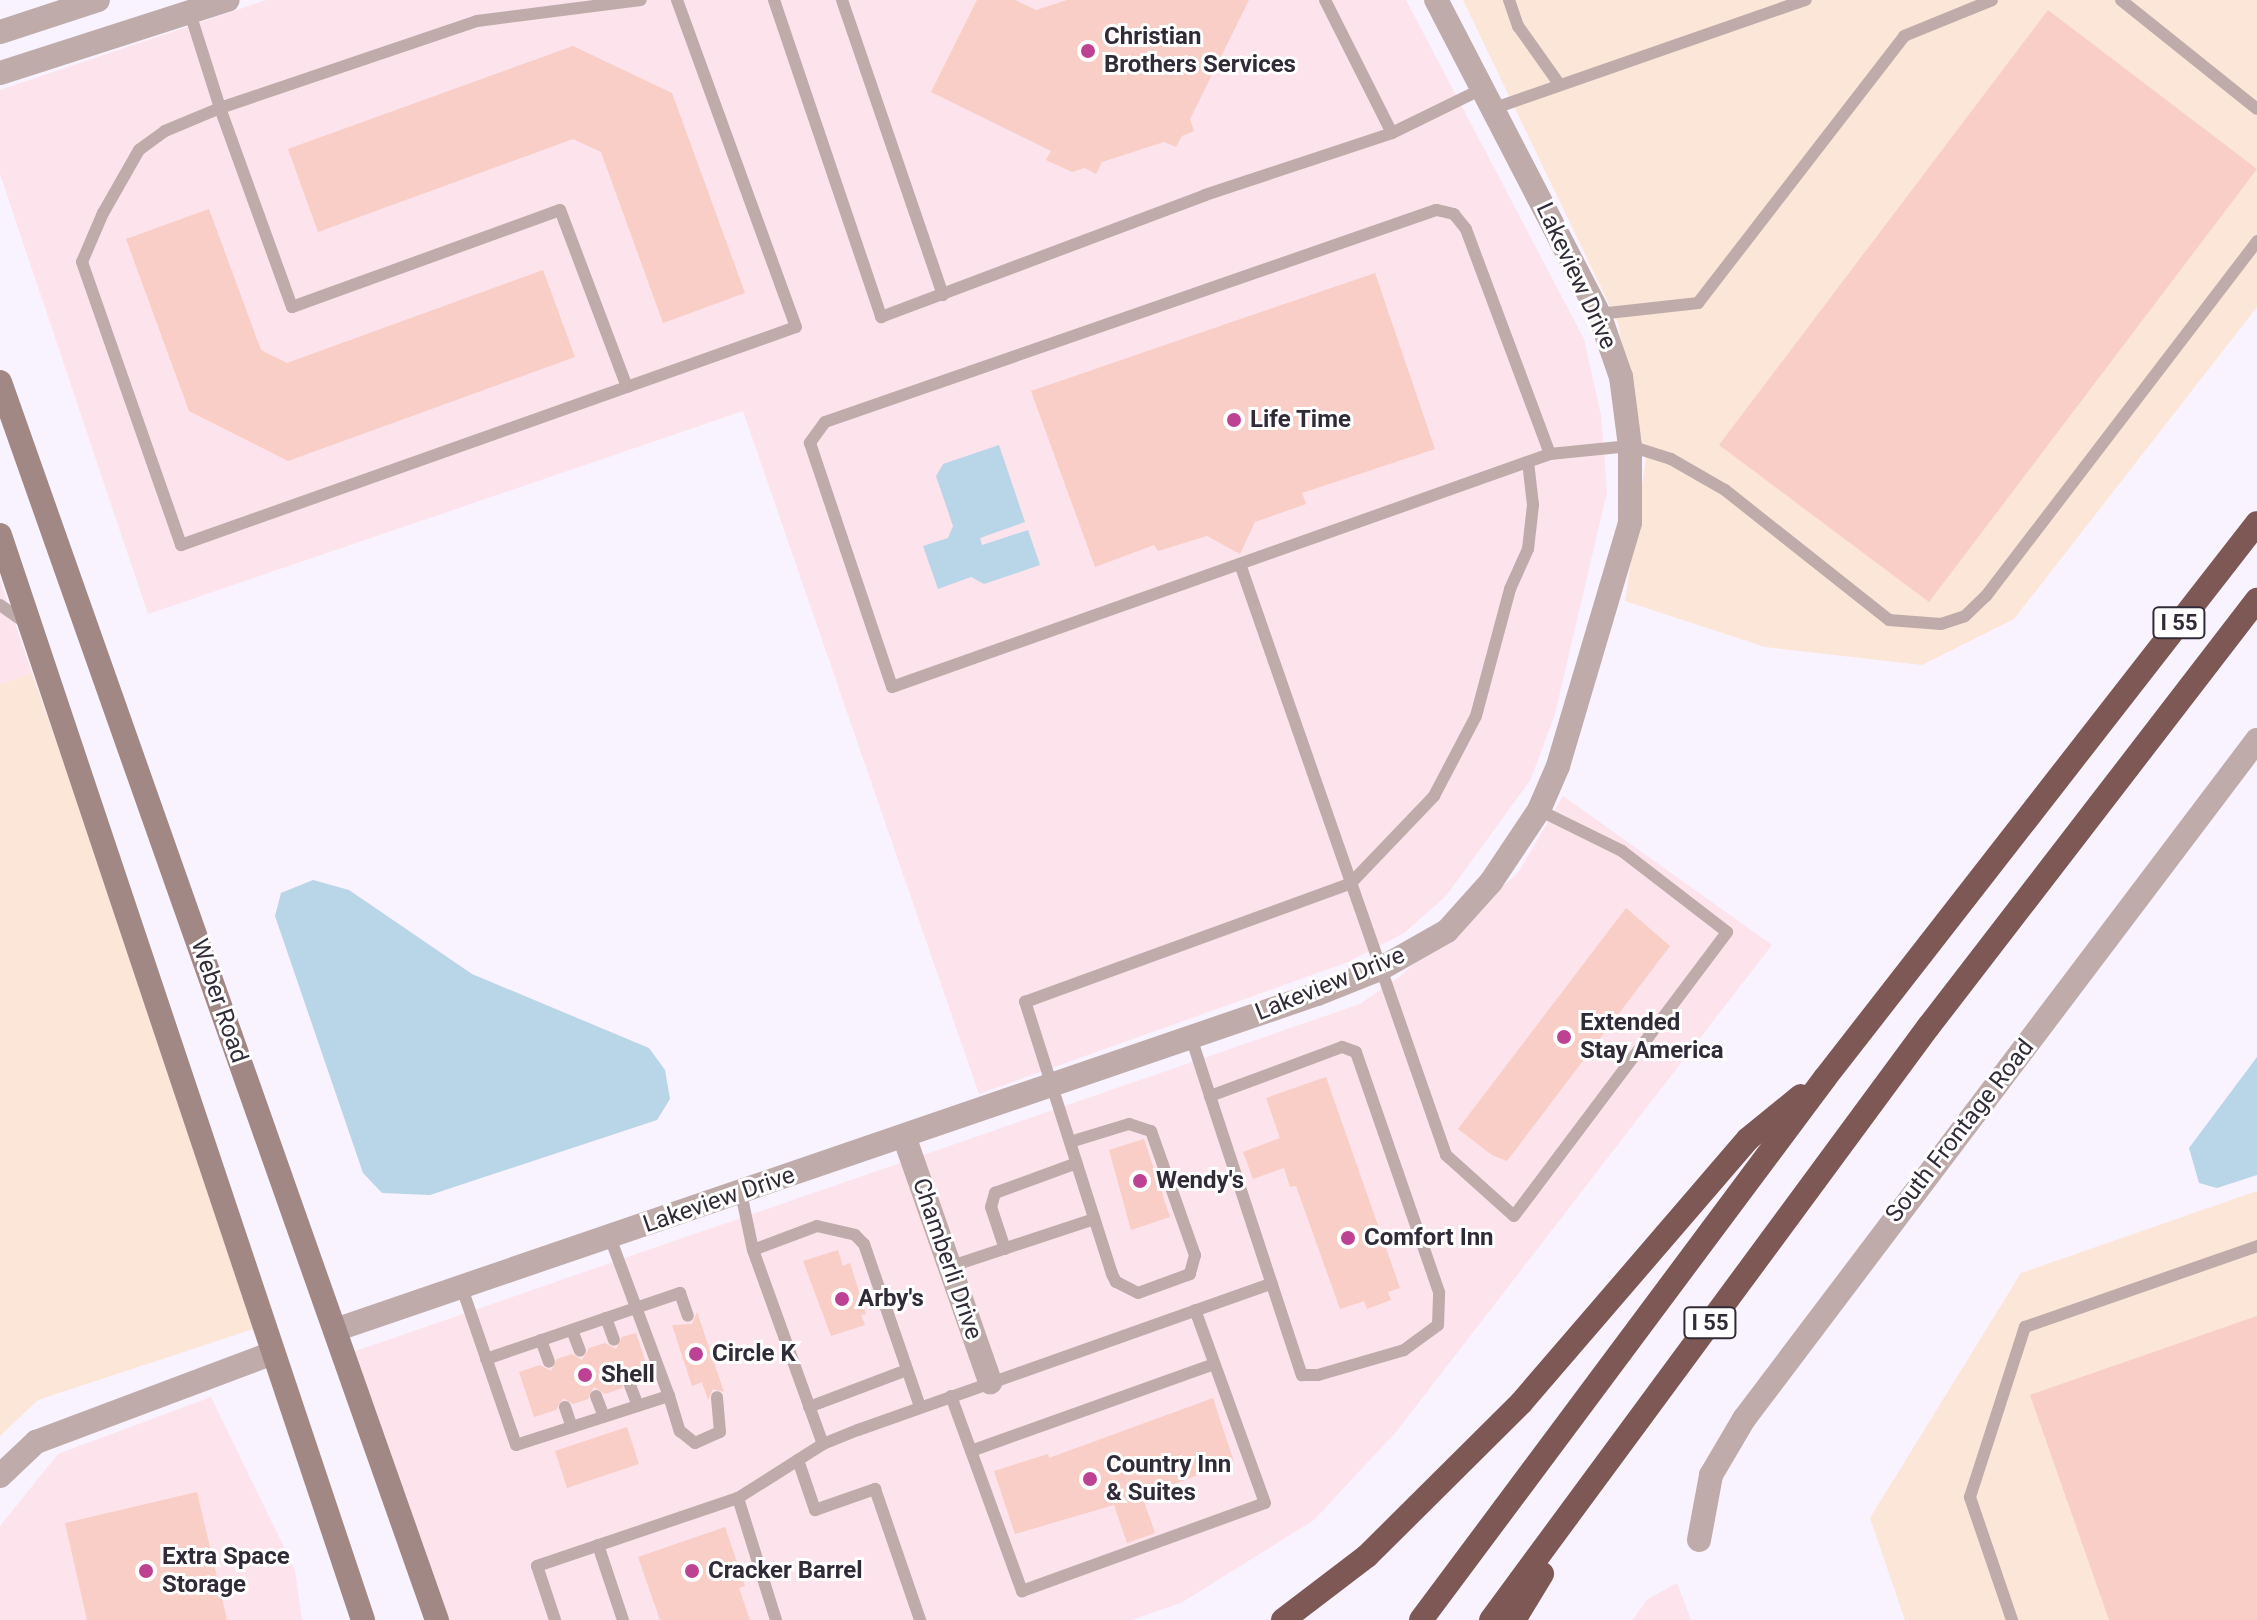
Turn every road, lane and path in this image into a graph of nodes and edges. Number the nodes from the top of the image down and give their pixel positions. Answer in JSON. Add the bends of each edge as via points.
{"nodes":[{"id":1,"x":98,"y":0,"type":"edge"},
{"id":2,"x":228,"y":0,"type":"edge"},
{"id":3,"x":641,"y":0,"type":"edge"},
{"id":4,"x":677,"y":0,"type":"edge"},
{"id":5,"x":774,"y":0,"type":"edge"},
{"id":6,"x":842,"y":0,"type":"edge"},
{"id":7,"x":1325,"y":0,"type":"edge"},
{"id":8,"x":1436,"y":0,"type":"edge"},
{"id":9,"x":1509,"y":0,"type":"edge"},
{"id":10,"x":1806,"y":0,"type":"edge"},
{"id":11,"x":1992,"y":0,"type":"edge"},
{"id":12,"x":2121,"y":0,"type":"edge"},
{"id":13,"x":189,"y":10,"type":"junction"},
{"id":14,"x":0,"y":32,"type":"edge"},
{"id":15,"x":0,"y":73,"type":"edge"},
{"id":16,"x":1560,"y":85,"type":"junction"},
{"id":17,"x":1490,"y":98,"type":"junction"},
{"id":18,"x":220,"y":108,"type":"junction"},
{"id":19,"x":2257,"y":109,"type":"edge"},
{"id":20,"x":1392,"y":133,"type":"junction"},
{"id":21,"x":2257,"y":241,"type":"edge"},
{"id":22,"x":943,"y":295,"type":"junction"},
{"id":23,"x":1599,"y":314,"type":"junction"},
{"id":24,"x":0,"y":382,"type":"edge"},
{"id":25,"x":627,"y":387,"type":"junction"},
{"id":26,"x":1630,"y":446,"type":"junction"},
{"id":27,"x":1550,"y":454,"type":"junction"},
{"id":28,"x":1528,"y":462,"type":"junction"},
{"id":29,"x":2257,"y":523,"type":"edge"},
{"id":30,"x":0,"y":535,"type":"edge"},
{"id":31,"x":1240,"y":564,"type":"junction"},
{"id":32,"x":2257,"y":600,"type":"edge"},
{"id":33,"x":0,"y":605,"type":"edge"},
{"id":34,"x":37,"y":640,"type":"junction"},
{"id":35,"x":2257,"y":740,"type":"edge"},
{"id":36,"x":1539,"y":810,"type":"junction"},
{"id":37,"x":1350,"y":884,"type":"junction"},
{"id":38,"x":1380,"y":969,"type":"junction"},
{"id":39,"x":1929,"y":1026,"type":"junction"},
{"id":40,"x":1191,"y":1037,"type":"junction"},
{"id":41,"x":1825,"y":1078,"type":"junction"},
{"id":42,"x":1053,"y":1085,"type":"junction"},
{"id":43,"x":1210,"y":1096,"type":"junction"},
{"id":44,"x":904,"y":1136,"type":"junction"},
{"id":45,"x":1070,"y":1142,"type":"junction"},
{"id":46,"x":1077,"y":1163,"type":"junction"},
{"id":47,"x":741,"y":1193,"type":"junction"},
{"id":48,"x":1094,"y":1219,"type":"junction"},
{"id":49,"x":610,"y":1237,"type":"junction"},
{"id":50,"x":2257,"y":1246,"type":"edge"},
{"id":51,"x":1005,"y":1249,"type":"junction"},
{"id":52,"x":753,"y":1250,"type":"junction"},
{"id":53,"x":949,"y":1267,"type":"junction"},
{"id":54,"x":1272,"y":1283,"type":"junction"},
{"id":55,"x":462,"y":1288,"type":"junction"},
{"id":56,"x":639,"y":1307,"type":"junction"},
{"id":57,"x":1195,"y":1310,"type":"junction"},
{"id":58,"x":688,"y":1316,"type":"dead end"},
{"id":59,"x":606,"y":1318,"type":"junction"},
{"id":60,"x":335,"y":1330,"type":"junction"},
{"id":61,"x":572,"y":1330,"type":"junction"},
{"id":62,"x":541,"y":1340,"type":"junction"},
{"id":63,"x":614,"y":1340,"type":"dead end"},
{"id":64,"x":580,"y":1351,"type":"dead end"},
{"id":65,"x":273,"y":1353,"type":"junction"},
{"id":66,"x":486,"y":1359,"type":"junction"},
{"id":67,"x":549,"y":1362,"type":"dead end"},
{"id":68,"x":1214,"y":1364,"type":"junction"},
{"id":69,"x":907,"y":1370,"type":"junction"},
{"id":70,"x":990,"y":1382,"type":"junction"},
{"id":71,"x":630,"y":1385,"type":"dead end"},
{"id":72,"x":596,"y":1396,"type":"dead end"},
{"id":73,"x":669,"y":1396,"type":"junction"},
{"id":74,"x":951,"y":1396,"type":"junction"},
{"id":75,"x":717,"y":1397,"type":"dead end"},
{"id":76,"x":638,"y":1406,"type":"junction"},
{"id":77,"x":565,"y":1407,"type":"dead end"},
{"id":78,"x":809,"y":1407,"type":"junction"},
{"id":79,"x":920,"y":1407,"type":"junction"},
{"id":80,"x":604,"y":1417,"type":"junction"},
{"id":81,"x":572,"y":1427,"type":"junction"},
{"id":82,"x":823,"y":1444,"type":"junction"},
{"id":83,"x":971,"y":1451,"type":"junction"},
{"id":84,"x":798,"y":1460,"type":"junction"},
{"id":85,"x":0,"y":1476,"type":"edge"},
{"id":86,"x":738,"y":1498,"type":"junction"},
{"id":87,"x":1699,"y":1540,"type":"dead end"},
{"id":88,"x":598,"y":1545,"type":"junction"},
{"id":89,"x":363,"y":1620,"type":"edge"},
{"id":90,"x":437,"y":1620,"type":"edge"},
{"id":91,"x":555,"y":1620,"type":"edge"},
{"id":92,"x":623,"y":1620,"type":"edge"},
{"id":93,"x":776,"y":1620,"type":"edge"},
{"id":94,"x":920,"y":1620,"type":"edge"},
{"id":95,"x":1283,"y":1620,"type":"edge"},
{"id":96,"x":1421,"y":1620,"type":"edge"},
{"id":97,"x":1491,"y":1620,"type":"edge"},
{"id":98,"x":1514,"y":1620,"type":"edge"},
{"id":99,"x":2012,"y":1620,"type":"edge"}],
"edges":[{"from":1,"to":14,"type":"street"},
{"from":2,"to":13,"type":"street"},
{"from":3,"to":18,"type":"lane","via":[[477,21]]},
{"from":4,"to":25,"type":"lane","via":[[796,327]]},
{"from":5,"to":22,"type":"lane","via":[[881,317]]},
{"from":6,"to":22,"type":"lane"},
{"from":7,"to":20,"type":"lane"},
{"from":8,"to":17,"type":"street","name":"Lakeview Drive"},
{"from":9,"to":16,"type":"lane","via":[[1518,26]]},
{"from":10,"to":16,"type":"lane"},
{"from":11,"to":23,"type":"lane","via":[[1904,36],[1698,303]]},
{"from":12,"to":19,"type":"lane"},
{"from":13,"to":15,"type":"street"},
{"from":13,"to":18,"type":"lane"},
{"from":16,"to":17,"type":"lane"},
{"from":17,"to":20,"type":"lane"},
{"from":17,"to":23,"type":"street","name":"Lakeview Drive"},
{"from":18,"to":25,"type":"lane","via":[[292,307],[560,210]]},
{"from":18,"to":25,"type":"lane","via":[[165,131],[139,150],[82,262],[181,545]]},
{"from":20,"to":22,"type":"lane","via":[[1205,195]]},
{"from":21,"to":26,"type":"lane","via":[[1986,596],[1965,616],[1941,624],[1889,620],[1725,490],[1671,459]]},
{"from":23,"to":26,"type":"street","name":"Lakeview Drive","via":[[1621,377]]},
{"from":24,"to":60,"type":"main road","name":"Weber Road"},
{"from":26,"to":27,"type":"lane"},
{"from":26,"to":36,"type":"street","name":"Lakeview Drive","via":[[1630,523],[1558,766]]},
{"from":27,"to":28,"type":"lane"},
{"from":27,"to":31,"type":"lane","via":[[1466,229],[1454,214],[1436,210],[825,422],[810,443],[892,687]]},
{"from":28,"to":31,"type":"lane"},
{"from":28,"to":37,"type":"lane","via":[[1533,505],[1528,549],[1510,589],[1476,716],[1434,796]]},
{"from":29,"to":41,"type":"highway","number":"I 55"},
{"from":30,"to":34,"type":"main road"},
{"from":31,"to":37,"type":"lane"},
{"from":32,"to":39,"type":"highway","number":"I 55"},
{"from":33,"to":34,"type":"lane","via":[[21,617]]},
{"from":34,"to":65,"type":"main road"},
{"from":35,"to":87,"type":"street","name":"South Frontage Road","via":[[1744,1419],[1711,1475]]},
{"from":36,"to":38,"type":"street","name":"Lakeview Drive","via":[[1491,882],[1447,931]]},
{"from":36,"to":38,"type":"lane","via":[[1622,851],[1727,932],[1514,1216],[1446,1155]]},
{"from":37,"to":38,"type":"lane"},
{"from":37,"to":42,"type":"lane","via":[[1025,1002]]},
{"from":38,"to":40,"type":"street","name":"Lakeview Drive"},
{"from":39,"to":97,"type":"highway","number":"I 55"},
{"from":39,"to":98,"type":"highway","via":[[1553,1556]]},
{"from":40,"to":42,"type":"street","name":"Lakeview Drive"},
{"from":40,"to":43,"type":"lane"},
{"from":41,"to":95,"type":"highway","via":[[1748,1139],[1521,1403],[1367,1556]]},
{"from":41,"to":96,"type":"highway","number":"I 55"},
{"from":42,"to":44,"type":"street","name":"Lakeview Drive"},
{"from":42,"to":45,"type":"lane"},
{"from":43,"to":54,"type":"lane"},
{"from":43,"to":54,"type":"lane","via":[[1342,1047],[1356,1052],[1439,1292],[1438,1325],[1404,1350],[1308,1377],[1302,1375]]},
{"from":44,"to":47,"type":"street","name":"Lakeview Drive"},
{"from":44,"to":53,"type":"street","name":"Chamberli Drive"},
{"from":45,"to":46,"type":"lane"},
{"from":45,"to":48,"type":"lane","via":[[1129,1124],[1151,1131],[1195,1255],[1193,1268],[1178,1281],[1130,1292],[1112,1274]]},
{"from":46,"to":48,"type":"lane"},
{"from":46,"to":51,"type":"lane","via":[[995,1193],[991,1207]]},
{"from":47,"to":49,"type":"street","name":"Lakeview Drive"},
{"from":47,"to":52,"type":"lane"},
{"from":48,"to":51,"type":"lane"},
{"from":49,"to":55,"type":"street","name":"Lakeview Drive"},
{"from":49,"to":56,"type":"lane"},
{"from":50,"to":99,"type":"lane","via":[[2025,1327],[1970,1497]]},
{"from":51,"to":53,"type":"lane"},
{"from":52,"to":69,"type":"lane","via":[[817,1226],[855,1235],[864,1244]]},
{"from":52,"to":78,"type":"lane"},
{"from":53,"to":70,"type":"street","name":"Chamberli Drive"},
{"from":54,"to":57,"type":"lane"},
{"from":55,"to":60,"type":"street","name":"Lakeview Drive"},
{"from":55,"to":66,"type":"lane"},
{"from":56,"to":58,"type":"lane","via":[[680,1293]]},
{"from":56,"to":59,"type":"lane"},
{"from":56,"to":73,"type":"lane"},
{"from":57,"to":68,"type":"lane"},
{"from":57,"to":70,"type":"lane"},
{"from":59,"to":61,"type":"lane"},
{"from":59,"to":63,"type":"lane"},
{"from":60,"to":90,"type":"main road","name":"Weber Road"},
{"from":61,"to":62,"type":"lane"},
{"from":61,"to":64,"type":"lane"},
{"from":62,"to":66,"type":"lane"},
{"from":62,"to":67,"type":"lane"},
{"from":65,"to":85,"type":"street","via":[[36,1442]]},
{"from":65,"to":89,"type":"main road"},
{"from":66,"to":81,"type":"lane","via":[[516,1445]]},
{"from":68,"to":83,"type":"lane"},
{"from":68,"to":83,"type":"lane","via":[[1265,1503],[1022,1591]]},
{"from":69,"to":78,"type":"lane"},
{"from":69,"to":79,"type":"lane"},
{"from":70,"to":74,"type":"lane"},
{"from":71,"to":76,"type":"lane"},
{"from":72,"to":80,"type":"lane"},
{"from":73,"to":75,"type":"lane","via":[[680,1431],[695,1443],[720,1432]]},
{"from":73,"to":76,"type":"lane"},
{"from":74,"to":79,"type":"lane"},
{"from":74,"to":83,"type":"lane"},
{"from":76,"to":80,"type":"lane"},
{"from":77,"to":81,"type":"lane"},
{"from":78,"to":82,"type":"lane"},
{"from":79,"to":82,"type":"lane"},
{"from":80,"to":81,"type":"lane"},
{"from":82,"to":84,"type":"lane"},
{"from":84,"to":86,"type":"lane"},
{"from":84,"to":94,"type":"lane","via":[[815,1510],[875,1489]]},
{"from":86,"to":88,"type":"lane"},
{"from":86,"to":93,"type":"lane"},
{"from":88,"to":91,"type":"lane","via":[[537,1566]]},
{"from":88,"to":92,"type":"lane"}]}
